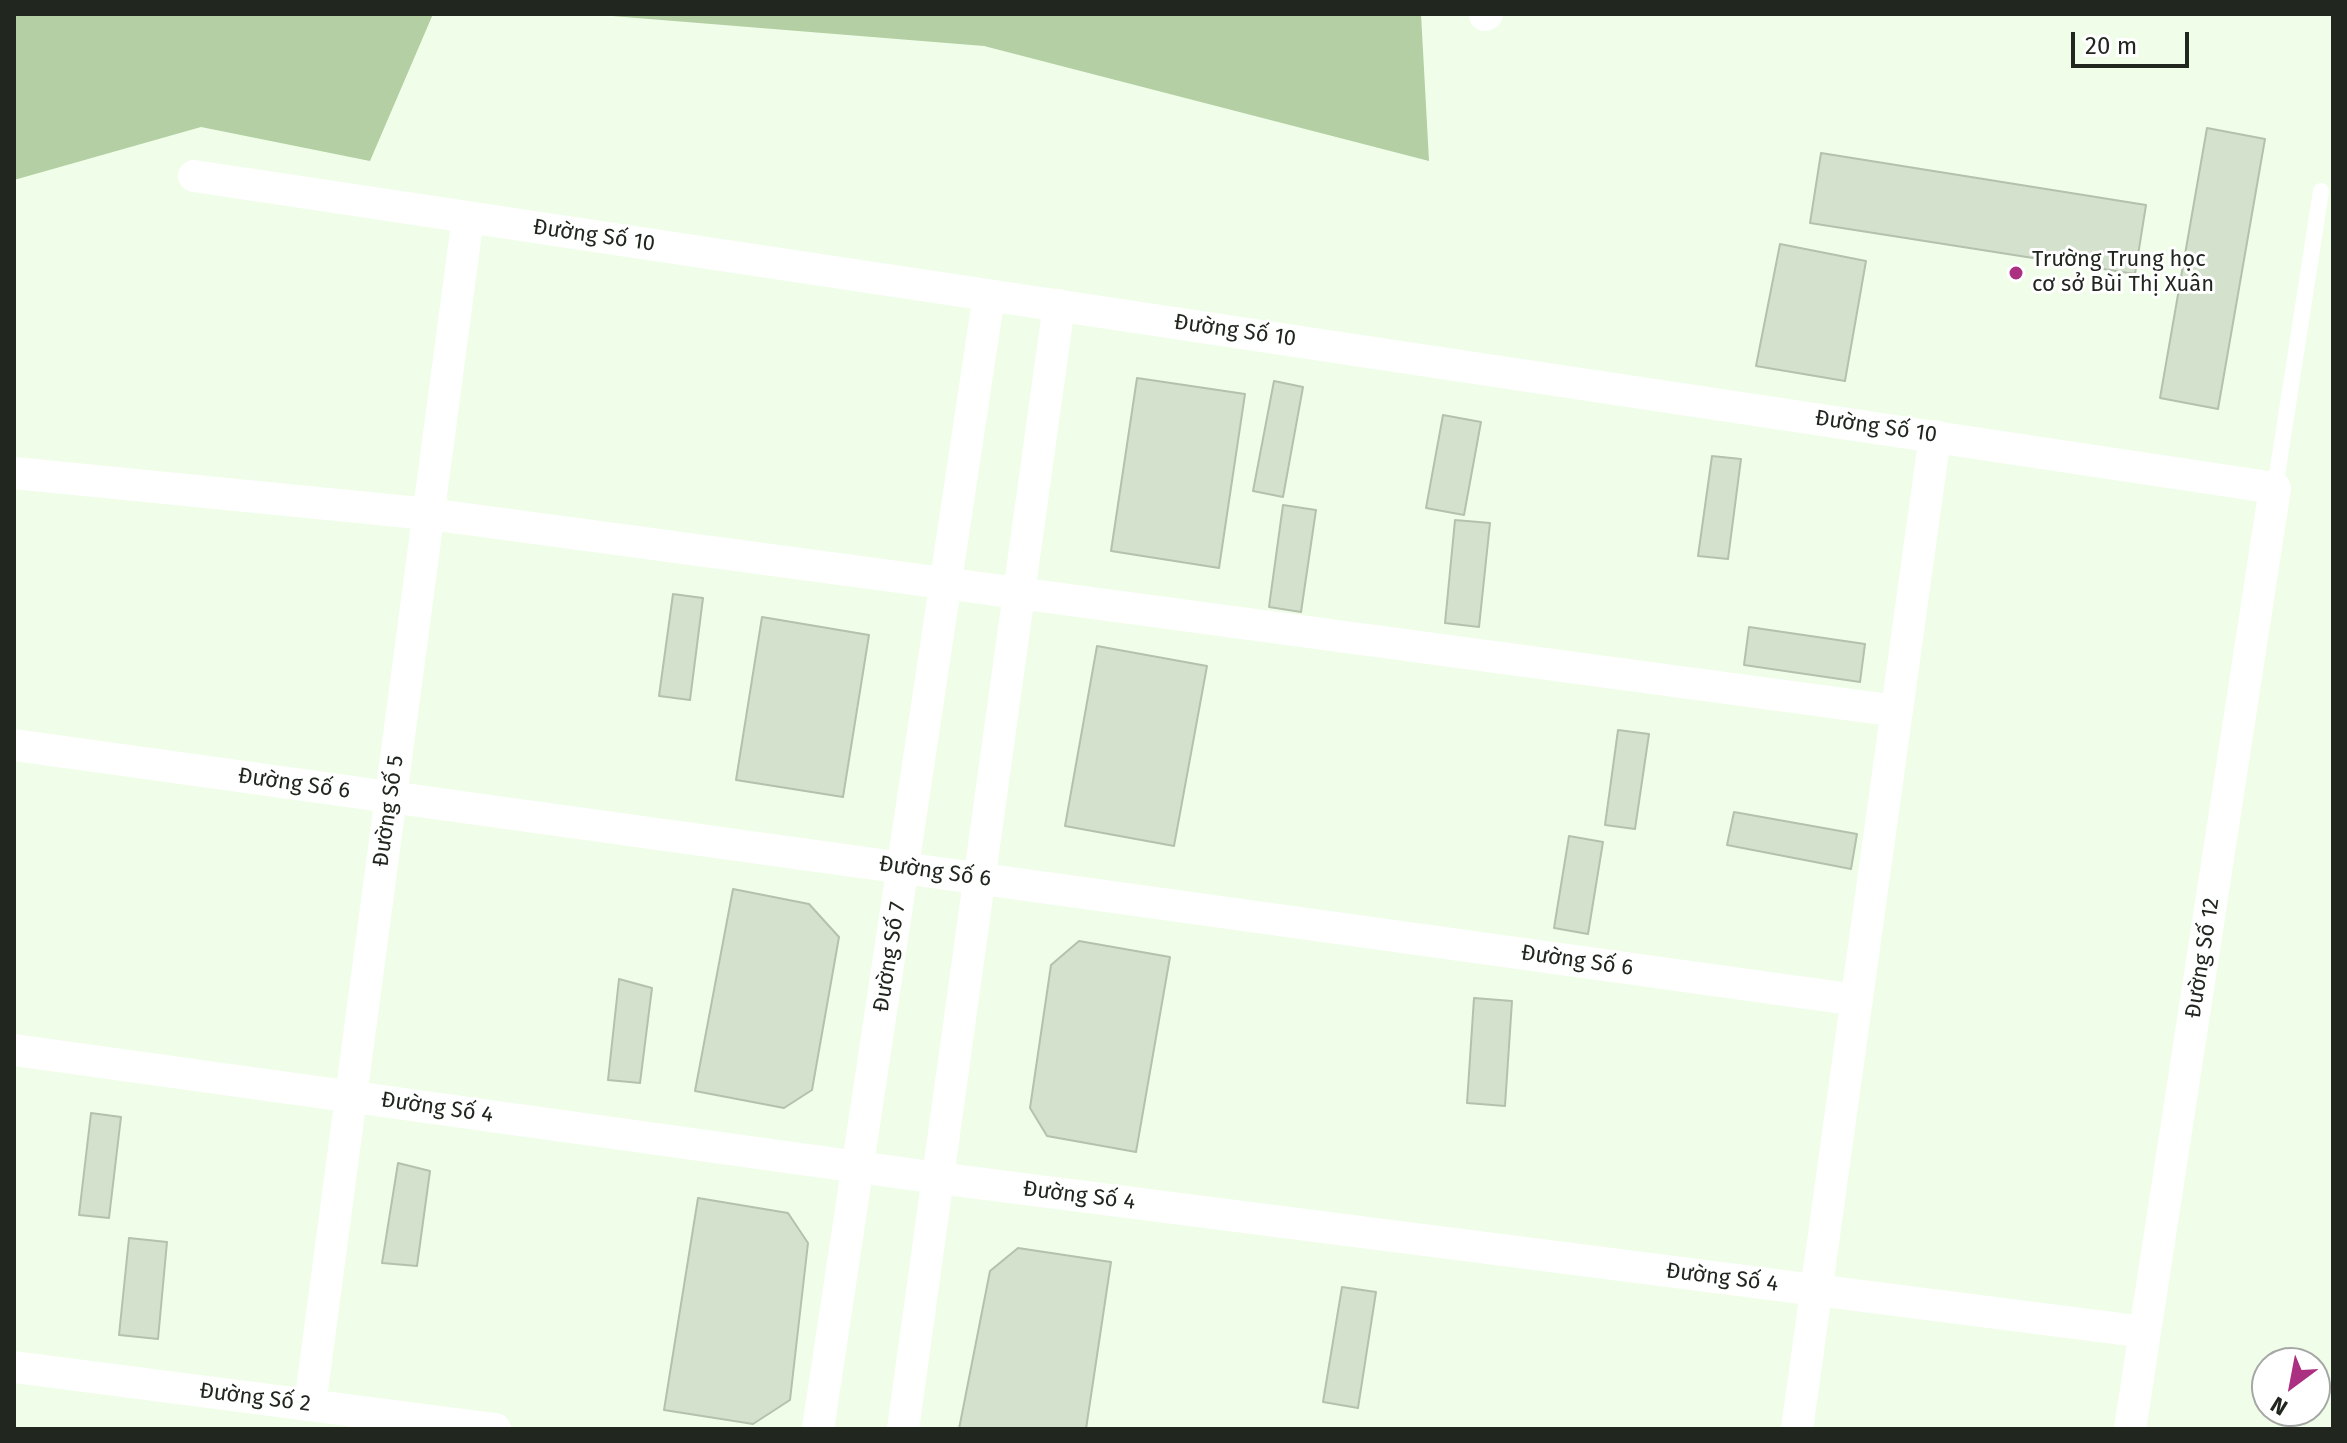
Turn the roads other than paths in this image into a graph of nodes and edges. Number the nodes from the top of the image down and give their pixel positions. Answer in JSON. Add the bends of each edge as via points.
{"nodes":[{"id":1,"x":194,"y":176,"type":"dead end"},
{"id":2,"x":2321,"y":191,"type":"dead end"},
{"id":3,"x":468,"y":217,"type":"junction"},
{"id":4,"x":989,"y":295,"type":"junction"},
{"id":5,"x":1059,"y":305,"type":"junction"},
{"id":6,"x":1935,"y":436,"type":"junction"},
{"id":7,"x":14,"y":473,"type":"edge"},
{"id":8,"x":2275,"y":488,"type":"junction"},
{"id":9,"x":429,"y":514,"type":"junction"},
{"id":10,"x":946,"y":583,"type":"junction"},
{"id":11,"x":1019,"y":593,"type":"junction"},
{"id":12,"x":1897,"y":711,"type":"junction"},
{"id":13,"x":14,"y":745,"type":"edge"},
{"id":14,"x":391,"y":797,"type":"junction"},
{"id":15,"x":903,"y":868,"type":"junction"},
{"id":16,"x":979,"y":878,"type":"junction"},
{"id":17,"x":1857,"y":1000,"type":"junction"},
{"id":18,"x":14,"y":1050,"type":"edge"},
{"id":19,"x":351,"y":1097,"type":"junction"},
{"id":20,"x":858,"y":1167,"type":"junction"},
{"id":21,"x":938,"y":1178,"type":"junction"},
{"id":22,"x":1816,"y":1290,"type":"junction"},
{"id":23,"x":2145,"y":1332,"type":"junction"},
{"id":24,"x":14,"y":1367,"type":"edge"},
{"id":25,"x":310,"y":1405,"type":"junction"},
{"id":26,"x":495,"y":1429,"type":"edge"},
{"id":27,"x":818,"y":1429,"type":"edge"},
{"id":28,"x":903,"y":1429,"type":"edge"},
{"id":29,"x":1797,"y":1429,"type":"edge"},
{"id":30,"x":2130,"y":1429,"type":"edge"}],
"edges":[{"from":1,"to":3,"type":"street","name":"Đường Số 10"},
{"from":2,"to":8,"type":"lane"},
{"from":3,"to":4,"type":"street","name":"Đường Số 10"},
{"from":3,"to":9,"type":"street","name":"Đường Số 5"},
{"from":4,"to":5,"type":"street","name":"Đường Số 10"},
{"from":4,"to":10,"type":"street","name":"Đường Số 7"},
{"from":5,"to":6,"type":"street","name":"Đường Số 10"},
{"from":5,"to":11,"type":"street"},
{"from":6,"to":8,"type":"street","name":"Đường Số 10"},
{"from":6,"to":12,"type":"street"},
{"from":7,"to":9,"type":"street"},
{"from":8,"to":23,"type":"street","name":"Đường Số 12"},
{"from":9,"to":10,"type":"street"},
{"from":9,"to":14,"type":"street","name":"Đường Số 5"},
{"from":10,"to":11,"type":"street"},
{"from":10,"to":15,"type":"street","name":"Đường Số 7"},
{"from":11,"to":12,"type":"street"},
{"from":11,"to":16,"type":"street"},
{"from":12,"to":17,"type":"street"},
{"from":13,"to":14,"type":"street","name":"Đường Số 6"},
{"from":14,"to":15,"type":"street","name":"Đường Số 6"},
{"from":14,"to":19,"type":"street","name":"Đường Số 5"},
{"from":15,"to":16,"type":"street","name":"Đường Số 6"},
{"from":15,"to":20,"type":"street","name":"Đường Số 7"},
{"from":16,"to":17,"type":"street","name":"Đường Số 6"},
{"from":16,"to":21,"type":"street"},
{"from":17,"to":22,"type":"street"},
{"from":18,"to":19,"type":"street","name":"Đường Số 4"},
{"from":19,"to":20,"type":"street","name":"Đường Số 4"},
{"from":19,"to":25,"type":"street","name":"Đường Số 5"},
{"from":20,"to":21,"type":"street","name":"Đường Số 4"},
{"from":20,"to":27,"type":"street","name":"Đường Số 7"},
{"from":21,"to":22,"type":"street","name":"Đường Số 4"},
{"from":21,"to":28,"type":"street"},
{"from":22,"to":23,"type":"street","name":"Đường Số 4"},
{"from":22,"to":29,"type":"street"},
{"from":23,"to":30,"type":"street","name":"Đường Số 12"},
{"from":24,"to":25,"type":"street","name":"Đường Số 2"},
{"from":25,"to":26,"type":"street","name":"Đường Số 2"}]}
